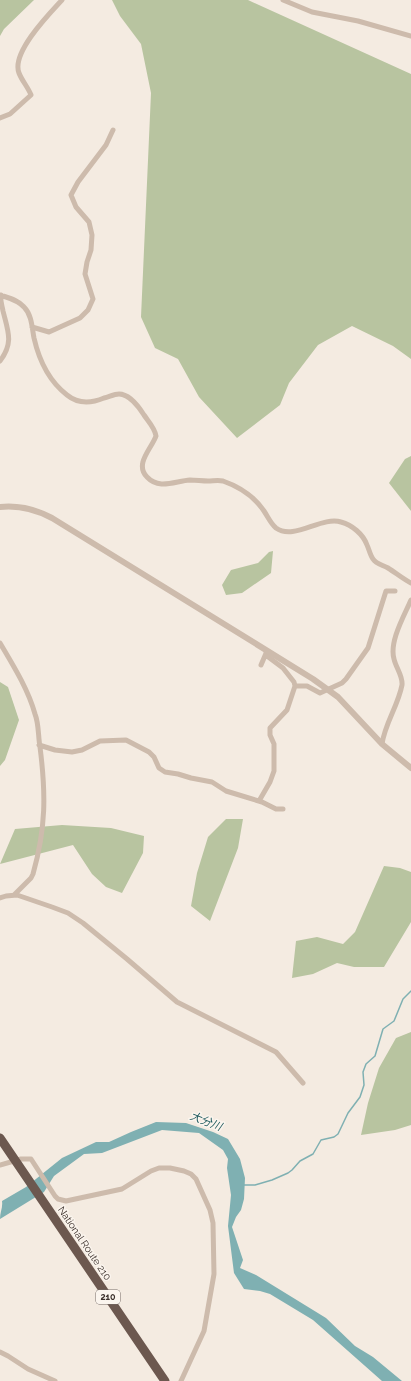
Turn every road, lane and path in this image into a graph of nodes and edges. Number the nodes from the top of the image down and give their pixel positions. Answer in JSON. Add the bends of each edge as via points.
{"nodes":[{"id":1,"x":62,"y":0,"type":"edge"},
{"id":2,"x":283,"y":0,"type":"edge"},
{"id":3,"x":411,"y":36,"type":"edge"},
{"id":4,"x":0,"y":118,"type":"edge"},
{"id":5,"x":113,"y":130,"type":"dead end"},
{"id":6,"x":1,"y":295,"type":"edge"},
{"id":7,"x":32,"y":327,"type":"junction"},
{"id":8,"x":0,"y":361,"type":"edge"},
{"id":9,"x":0,"y":507,"type":"edge"},
{"id":10,"x":411,"y":583,"type":"edge"},
{"id":11,"x":395,"y":591,"type":"dead end"},
{"id":12,"x":411,"y":600,"type":"edge"},
{"id":13,"x":0,"y":643,"type":"edge"},
{"id":14,"x":266,"y":652,"type":"junction"},
{"id":15,"x":261,"y":665,"type":"dead end"},
{"id":16,"x":295,"y":686,"type":"junction"},
{"id":17,"x":382,"y":744,"type":"junction"},
{"id":18,"x":39,"y":746,"type":"junction"},
{"id":19,"x":411,"y":768,"type":"edge"},
{"id":20,"x":259,"y":801,"type":"junction"},
{"id":21,"x":283,"y":809,"type":"dead end"},
{"id":22,"x":14,"y":895,"type":"junction"},
{"id":23,"x":0,"y":898,"type":"edge"},
{"id":24,"x":303,"y":1083,"type":"dead end"},
{"id":25,"x":0,"y":1138,"type":"edge"},
{"id":26,"x":0,"y":1165,"type":"edge"},
{"id":27,"x":0,"y":1352,"type":"edge"},
{"id":28,"x":55,"y":1381,"type":"edge"},
{"id":29,"x":165,"y":1381,"type":"edge"},
{"id":30,"x":181,"y":1381,"type":"edge"}],
"edges":[{"from":1,"to":4,"type":"street","via":[[21,53],[18,73],[31,95],[10,114]]},
{"from":2,"to":3,"type":"street","via":[[312,12],[358,20]]},
{"from":5,"to":7,"type":"street","via":[[106,145],[71,195],[89,222],[92,235],[86,274],[93,299],[88,310],[80,318],[49,332]]},
{"from":6,"to":7,"type":"street","via":[[24,307],[29,314]]},
{"from":6,"to":8,"type":"street","via":[[9,338],[6,352]]},
{"from":7,"to":10,"type":"street","via":[[46,372],[58,388],[69,397],[85,402],[120,394],[134,402],[141,411],[156,436],[142,463],[147,478],[159,484],[220,480],[250,495],[272,524],[281,531],[291,532],[323,522],[342,522],[361,534],[375,561]]},
{"from":9,"to":14,"type":"street","via":[[27,508],[52,518]]},
{"from":11,"to":16,"type":"street","via":[[386,590],[368,648],[346,680],[320,693],[307,686]]},
{"from":12,"to":17,"type":"street","via":[[395,640],[393,652],[402,686]]},
{"from":13,"to":18,"type":"street","via":[[32,705],[38,724]]},
{"from":14,"to":15,"type":"street"},
{"from":14,"to":16,"type":"street","via":[[267,656],[283,668]]},
{"from":14,"to":17,"type":"street","via":[[331,691]]},
{"from":16,"to":20,"type":"street","via":[[288,707],[270,728],[274,744],[274,771]]},
{"from":17,"to":19,"type":"street"},
{"from":18,"to":20,"type":"street","via":[[72,752],[100,742],[126,740],[149,752],[159,768],[165,772],[212,782],[226,791]]},
{"from":18,"to":22,"type":"street","via":[[45,792],[43,834],[34,874]]},
{"from":20,"to":21,"type":"street","via":[[276,809]]},
{"from":22,"to":23,"type":"street"},
{"from":22,"to":24,"type":"street","via":[[76,918],[177,1002],[276,1052]]},
{"from":25,"to":29,"type":"highway","name":"National Route 210","number":"210"},
{"from":26,"to":30,"type":"street","via":[[25,1158],[31,1159],[52,1192],[58,1199],[66,1201],[118,1191],[159,1168],[184,1171],[196,1179],[213,1223],[214,1274],[204,1331]]},
{"from":27,"to":28,"type":"street"}]}
